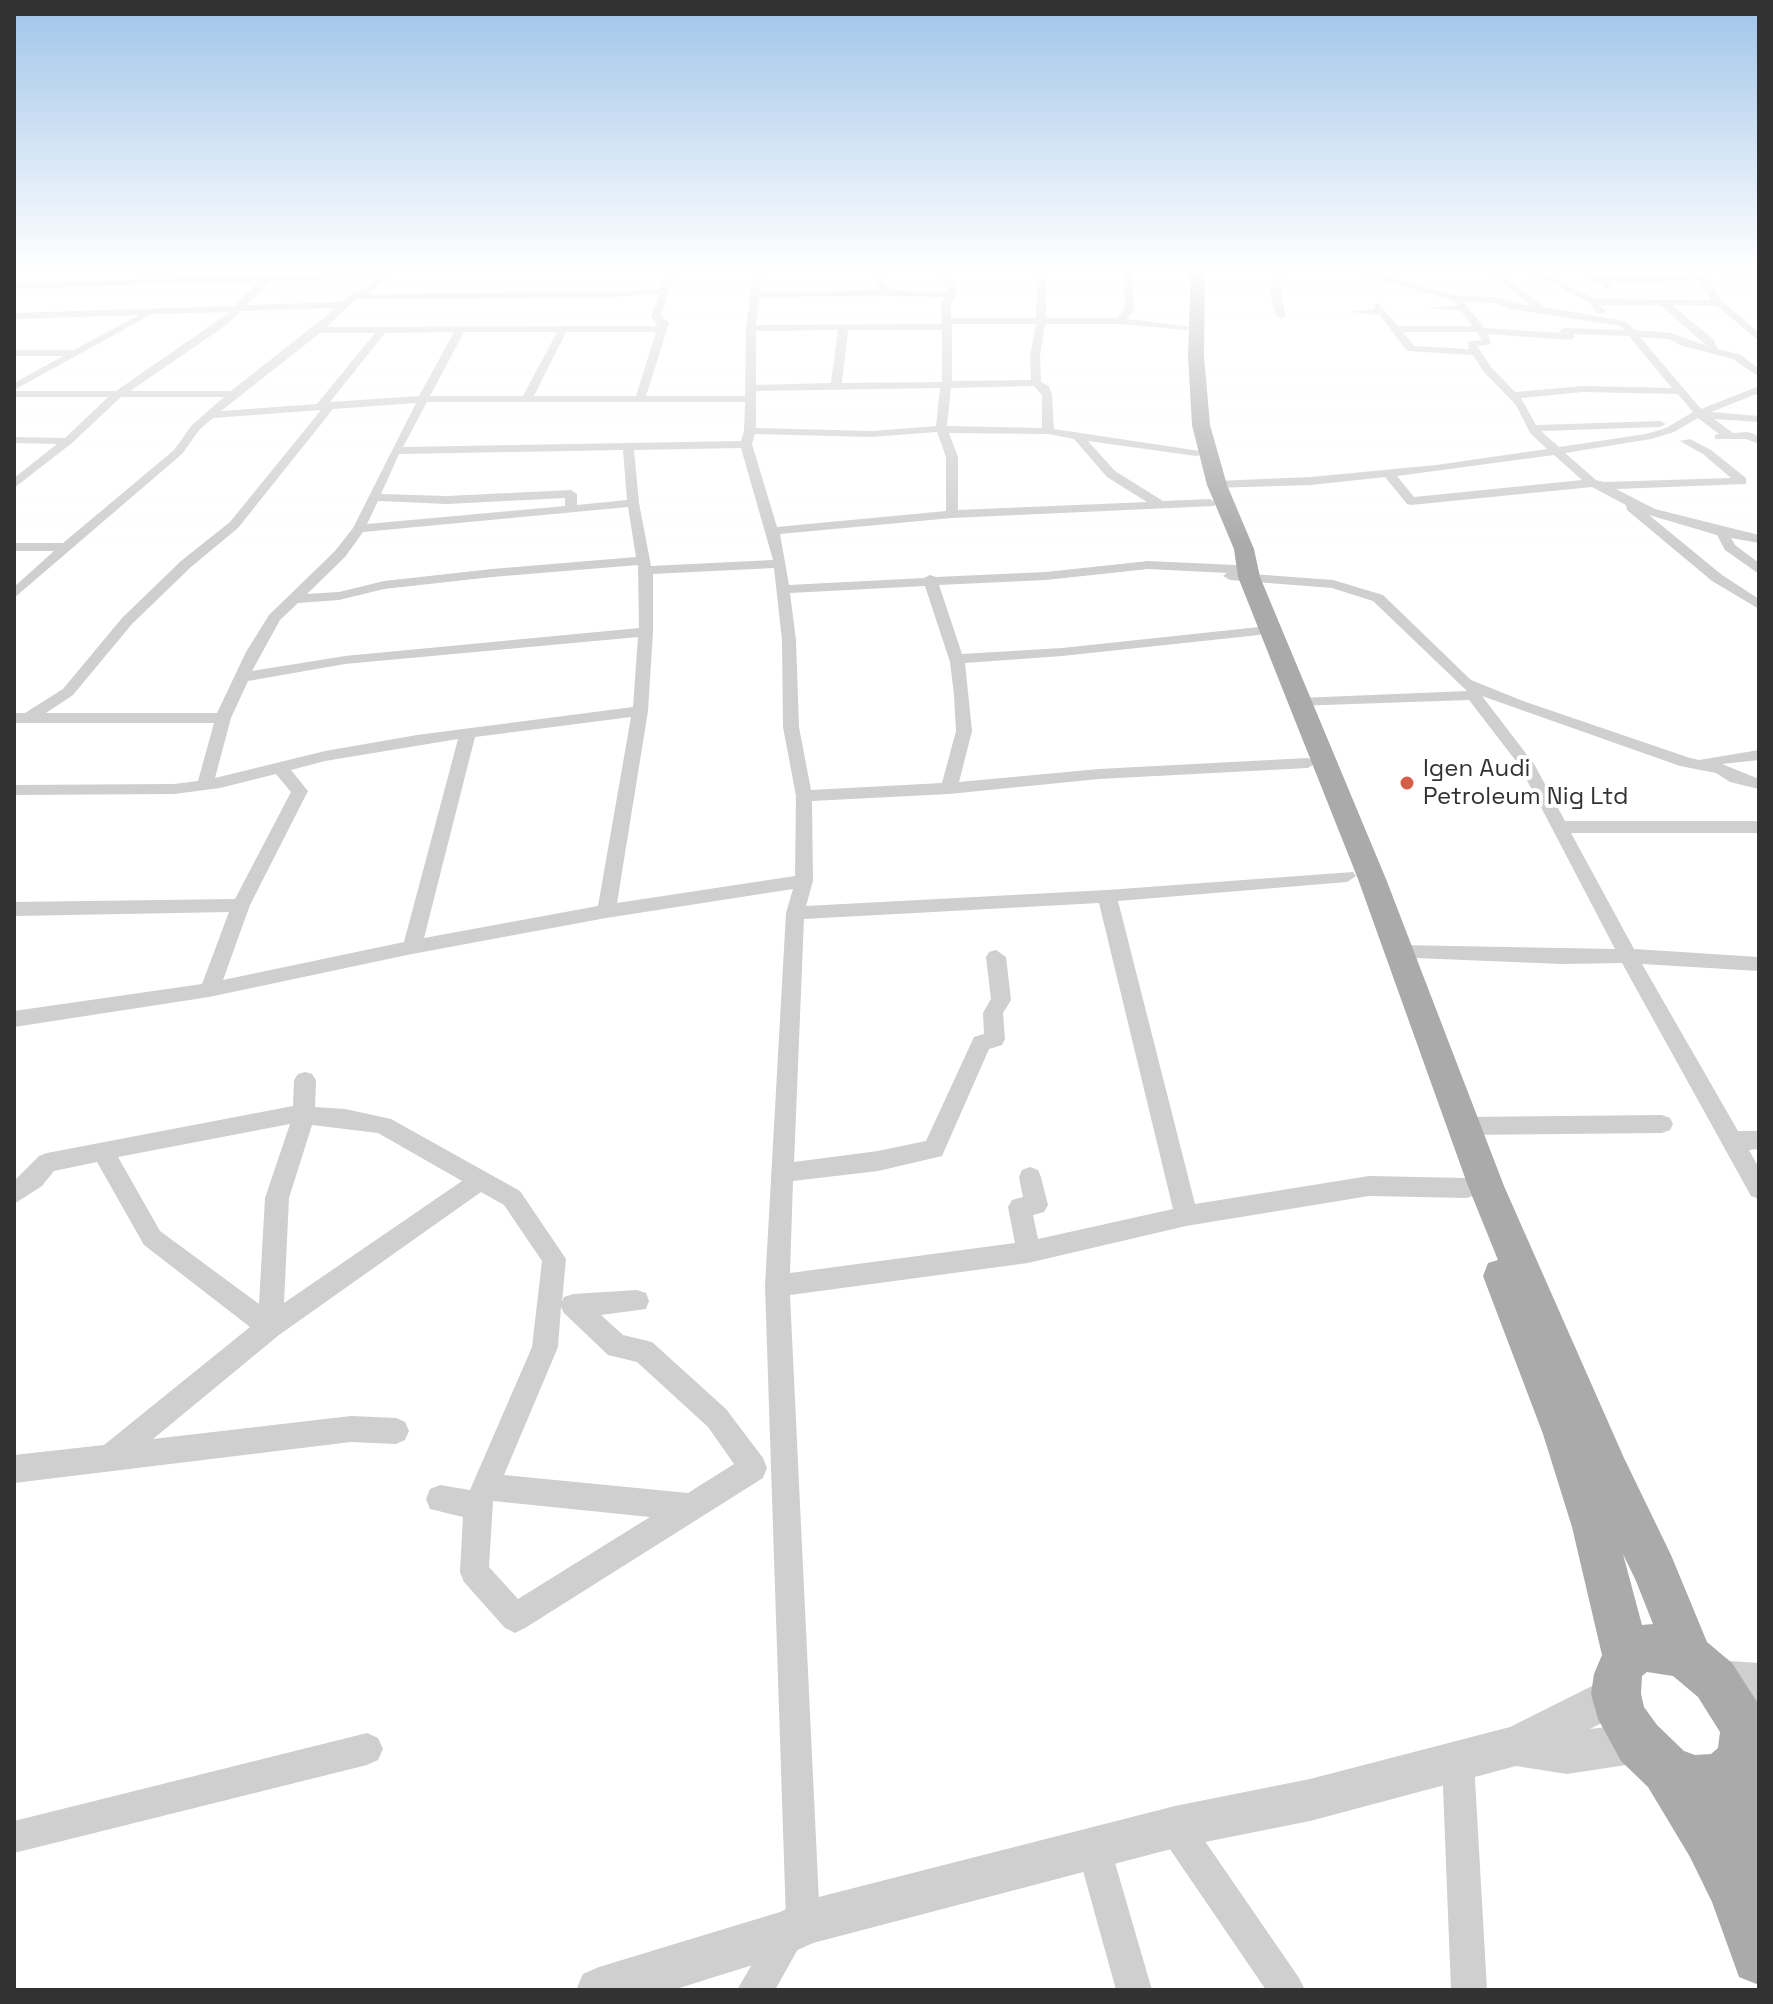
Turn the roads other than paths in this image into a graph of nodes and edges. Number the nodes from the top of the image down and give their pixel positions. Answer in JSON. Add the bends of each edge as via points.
{"nodes":[{"id":1,"x":65,"y":361,"type":"edge"},
{"id":2,"x":171,"y":361,"type":"edge"},
{"id":3,"x":278,"y":361,"type":"edge"},
{"id":4,"x":360,"y":361,"type":"edge"},
{"id":5,"x":445,"y":361,"type":"edge"},
{"id":6,"x":547,"y":361,"type":"edge"},
{"id":7,"x":652,"y":361,"type":"edge"},
{"id":8,"x":753,"y":361,"type":"edge"},
{"id":9,"x":839,"y":361,"type":"edge"},
{"id":10,"x":948,"y":361,"type":"edge"},
{"id":11,"x":1035,"y":361,"type":"edge"},
{"id":12,"x":1185,"y":361,"type":"edge"},
{"id":13,"x":1197,"y":361,"type":"edge"},
{"id":14,"x":1483,"y":361,"type":"edge"},
{"id":15,"x":1653,"y":361,"type":"edge"},
{"id":16,"x":1742,"y":361,"type":"edge"},
{"id":17,"x":1759,"y":374,"type":"edge"},
{"id":18,"x":1036,"y":383,"type":"junction"},
{"id":19,"x":944,"y":386,"type":"junction"},
{"id":20,"x":14,"y":387,"type":"edge"},
{"id":21,"x":836,"y":388,"type":"junction"},
{"id":22,"x":1759,"y":389,"type":"edge"},
{"id":23,"x":1680,"y":391,"type":"junction"},
{"id":24,"x":14,"y":394,"type":"edge"},
{"id":25,"x":118,"y":394,"type":"junction"},
{"id":26,"x":234,"y":394,"type":"junction"},
{"id":27,"x":750,"y":394,"type":"junction"},
{"id":28,"x":1513,"y":395,"type":"junction"},
{"id":29,"x":425,"y":399,"type":"junction"},
{"id":30,"x":527,"y":399,"type":"junction"},
{"id":31,"x":640,"y":399,"type":"junction"},
{"id":32,"x":326,"y":406,"type":"junction"},
{"id":33,"x":211,"y":415,"type":"junction"},
{"id":34,"x":1701,"y":415,"type":"junction"},
{"id":35,"x":1759,"y":419,"type":"edge"},
{"id":36,"x":1682,"y":422,"type":"junction"},
{"id":37,"x":1532,"y":428,"type":"junction"},
{"id":38,"x":942,"y":430,"type":"junction"},
{"id":39,"x":1048,"y":431,"type":"junction"},
{"id":40,"x":1730,"y":436,"type":"junction"},
{"id":41,"x":1078,"y":437,"type":"junction"},
{"id":42,"x":748,"y":438,"type":"junction"},
{"id":43,"x":14,"y":440,"type":"edge"},
{"id":44,"x":68,"y":441,"type":"junction"},
{"id":45,"x":1686,"y":441,"type":"junction"},
{"id":46,"x":1759,"y":441,"type":"edge"},
{"id":47,"x":1612,"y":442,"type":"junction"},
{"id":48,"x":628,"y":446,"type":"junction"},
{"id":49,"x":1552,"y":449,"type":"junction"},
{"id":50,"x":395,"y":451,"type":"junction"},
{"id":51,"x":1196,"y":453,"type":"junction"},
{"id":52,"x":1387,"y":472,"type":"junction"},
{"id":53,"x":1742,"y":481,"type":"junction"},
{"id":54,"x":1758,"y":482,"type":"edge"},
{"id":55,"x":14,"y":484,"type":"edge"},
{"id":56,"x":1598,"y":484,"type":"junction"},
{"id":57,"x":1214,"y":494,"type":"junction"},
{"id":58,"x":376,"y":497,"type":"junction"},
{"id":59,"x":1622,"y":499,"type":"junction"},
{"id":60,"x":633,"y":503,"type":"junction"},
{"id":61,"x":1159,"y":504,"type":"junction"},
{"id":62,"x":571,"y":508,"type":"junction"},
{"id":63,"x":952,"y":514,"type":"junction"},
{"id":64,"x":359,"y":529,"type":"junction"},
{"id":65,"x":774,"y":531,"type":"junction"},
{"id":66,"x":1722,"y":532,"type":"junction"},
{"id":67,"x":1759,"y":539,"type":"edge"},
{"id":68,"x":14,"y":547,"type":"edge"},
{"id":69,"x":66,"y":547,"type":"junction"},
{"id":70,"x":780,"y":564,"type":"junction"},
{"id":71,"x":643,"y":566,"type":"junction"},
{"id":72,"x":1759,"y":570,"type":"edge"},
{"id":73,"x":1238,"y":574,"type":"junction"},
{"id":74,"x":930,"y":579,"type":"junction"},
{"id":75,"x":783,"y":589,"type":"junction"},
{"id":76,"x":14,"y":594,"type":"edge"},
{"id":77,"x":291,"y":599,"type":"junction"},
{"id":78,"x":1759,"y":605,"type":"edge"},
{"id":79,"x":1259,"y":631,"type":"junction"},
{"id":80,"x":646,"y":632,"type":"junction"},
{"id":81,"x":956,"y":659,"type":"junction"},
{"id":82,"x":242,"y":677,"type":"junction"},
{"id":83,"x":1472,"y":690,"type":"junction"},
{"id":84,"x":1300,"y":703,"type":"junction"},
{"id":85,"x":640,"y":711,"type":"junction"},
{"id":86,"x":22,"y":718,"type":"edge"},
{"id":87,"x":223,"y":718,"type":"junction"},
{"id":88,"x":468,"y":733,"type":"junction"},
{"id":89,"x":1759,"y":755,"type":"edge"},
{"id":90,"x":1686,"y":762,"type":"junction"},
{"id":91,"x":1308,"y":763,"type":"junction"},
{"id":92,"x":280,"y":768,"type":"junction"},
{"id":93,"x":1759,"y":784,"type":"edge"},
{"id":94,"x":205,"y":785,"type":"junction"},
{"id":95,"x":949,"y":789,"type":"junction"},
{"id":96,"x":14,"y":790,"type":"edge"},
{"id":97,"x":804,"y":796,"type":"junction"},
{"id":98,"x":1759,"y":827,"type":"edge"},
{"id":99,"x":1561,"y":829,"type":"junction"},
{"id":100,"x":1759,"y":835,"type":"edge"},
{"id":101,"x":1347,"y":876,"type":"junction"},
{"id":102,"x":804,"y":881,"type":"junction"},
{"id":103,"x":1107,"y":896,"type":"junction"},
{"id":104,"x":241,"y":905,"type":"junction"},
{"id":105,"x":14,"y":909,"type":"edge"},
{"id":106,"x":606,"y":911,"type":"junction"},
{"id":107,"x":795,"y":913,"type":"junction"},
{"id":108,"x":412,"y":947,"type":"junction"},
{"id":109,"x":1398,"y":952,"type":"junction"},
{"id":110,"x":1628,"y":956,"type":"junction"},
{"id":111,"x":996,"y":957,"type":"dead end"},
{"id":112,"x":1759,"y":964,"type":"edge"},
{"id":113,"x":209,"y":990,"type":"junction"},
{"id":114,"x":14,"y":1019,"type":"edge"},
{"id":115,"x":305,"y":1080,"type":"dead end"},
{"id":116,"x":304,"y":1116,"type":"junction"},
{"id":117,"x":1662,"y":1124,"type":"dead end"},
{"id":118,"x":1464,"y":1126,"type":"junction"},
{"id":119,"x":1759,"y":1140,"type":"edge"},
{"id":120,"x":1731,"y":1141,"type":"junction"},
{"id":121,"x":103,"y":1151,"type":"junction"},
{"id":122,"x":781,"y":1173,"type":"junction"},
{"id":123,"x":1030,"y":1177,"type":"dead end"},
{"id":124,"x":481,"y":1180,"type":"junction"},
{"id":125,"x":1467,"y":1188,"type":"junction"},
{"id":126,"x":1759,"y":1189,"type":"edge"},
{"id":127,"x":14,"y":1194,"type":"edge"},
{"id":128,"x":1186,"y":1216,"type":"junction"},
{"id":129,"x":1028,"y":1252,"type":"junction"},
{"id":130,"x":777,"y":1286,"type":"junction"},
{"id":131,"x":637,"y":1301,"type":"dead end"},
{"id":132,"x":270,"y":1327,"type":"junction"},
{"id":133,"x":396,"y":1431,"type":"dead end"},
{"id":134,"x":110,"y":1457,"type":"junction"},
{"id":135,"x":14,"y":1469,"type":"edge"},
{"id":136,"x":482,"y":1496,"type":"junction"},
{"id":137,"x":440,"y":1499,"type":"dead end"},
{"id":138,"x":690,"y":1507,"type":"junction"},
{"id":139,"x":1721,"y":1674,"type":"edge"},
{"id":140,"x":1621,"y":1676,"type":"junction"},
{"id":141,"x":1747,"y":1740,"type":"edge"},
{"id":142,"x":1516,"y":1746,"type":"junction"},
{"id":143,"x":367,"y":1749,"type":"dead end"},
{"id":144,"x":1652,"y":1756,"type":"junction"},
{"id":145,"x":1458,"y":1762,"type":"junction"},
{"id":146,"x":1175,"y":1827,"type":"junction"},
{"id":147,"x":14,"y":1837,"type":"edge"},
{"id":148,"x":1094,"y":1849,"type":"junction"},
{"id":149,"x":1759,"y":1857,"type":"edge"},
{"id":150,"x":797,"y":1927,"type":"junction"},
{"id":151,"x":1759,"y":1957,"type":"edge"},
{"id":152,"x":756,"y":1989,"type":"edge"},
{"id":153,"x":599,"y":1990,"type":"edge"},
{"id":154,"x":1134,"y":1990,"type":"edge"},
{"id":155,"x":1287,"y":1990,"type":"edge"},
{"id":156,"x":1469,"y":1990,"type":"edge"}],
"edges":[{"from":1,"to":20,"type":"street"},
{"from":2,"to":25,"type":"street"},
{"from":3,"to":26,"type":"street"},
{"from":4,"to":32,"type":"street"},
{"from":5,"to":29,"type":"street"},
{"from":6,"to":30,"type":"street"},
{"from":7,"to":31,"type":"street"},
{"from":8,"to":27,"type":"street"},
{"from":9,"to":21,"type":"street"},
{"from":10,"to":19,"type":"street"},
{"from":11,"to":18,"type":"street"},
{"from":12,"to":51,"type":"main road"},
{"from":13,"to":57,"type":"main road","via":[[1201,425]]},
{"from":14,"to":28,"type":"street"},
{"from":15,"to":23,"type":"street"},
{"from":16,"to":17,"type":"street"},
{"from":18,"to":19,"type":"street"},
{"from":18,"to":39,"type":"street","via":[[1047,395]]},
{"from":19,"to":21,"type":"street"},
{"from":19,"to":38,"type":"street"},
{"from":21,"to":27,"type":"street"},
{"from":22,"to":34,"type":"street"},
{"from":23,"to":28,"type":"street","via":[[1583,389]]},
{"from":23,"to":34,"type":"street"},
{"from":24,"to":25,"type":"street"},
{"from":25,"to":26,"type":"street"},
{"from":25,"to":44,"type":"street"},
{"from":26,"to":33,"type":"street"},
{"from":27,"to":31,"type":"street"},
{"from":27,"to":42,"type":"street"},
{"from":28,"to":37,"type":"street"},
{"from":29,"to":30,"type":"street"},
{"from":29,"to":32,"type":"street"},
{"from":29,"to":50,"type":"street"},
{"from":30,"to":31,"type":"street"},
{"from":32,"to":33,"type":"street"},
{"from":32,"to":86,"type":"street","via":[[234,525],[127,621],[68,692]]},
{"from":33,"to":69,"type":"street","via":[[178,452]]},
{"from":34,"to":35,"type":"street"},
{"from":34,"to":36,"type":"street"},
{"from":34,"to":40,"type":"street"},
{"from":36,"to":37,"type":"street"},
{"from":36,"to":47,"type":"street","via":[[1670,430]]},
{"from":37,"to":49,"type":"street"},
{"from":38,"to":39,"type":"street"},
{"from":38,"to":42,"type":"street"},
{"from":38,"to":63,"type":"street","via":[[952,457]]},
{"from":39,"to":41,"type":"street"},
{"from":40,"to":45,"type":"street"},
{"from":40,"to":46,"type":"street","via":[[1748,435]]},
{"from":41,"to":51,"type":"street"},
{"from":41,"to":61,"type":"street","via":[[1111,474]]},
{"from":42,"to":48,"type":"street"},
{"from":42,"to":65,"type":"street"},
{"from":43,"to":44,"type":"street"},
{"from":44,"to":55,"type":"street"},
{"from":45,"to":47,"type":"street"},
{"from":45,"to":53,"type":"street"},
{"from":47,"to":49,"type":"street"},
{"from":48,"to":50,"type":"street"},
{"from":48,"to":60,"type":"street"},
{"from":49,"to":52,"type":"street"},
{"from":49,"to":56,"type":"street"},
{"from":50,"to":58,"type":"street"},
{"from":51,"to":57,"type":"main road"},
{"from":52,"to":56,"type":"street","via":[[1411,501]]},
{"from":52,"to":57,"type":"street"},
{"from":53,"to":54,"type":"street"},
{"from":53,"to":56,"type":"street"},
{"from":56,"to":59,"type":"street"},
{"from":57,"to":61,"type":"street"},
{"from":57,"to":73,"type":"main road","via":[[1244,549]]},
{"from":58,"to":62,"type":"street","via":[[447,500],[571,494]]},
{"from":58,"to":64,"type":"street"},
{"from":59,"to":66,"type":"street"},
{"from":59,"to":78,"type":"street","via":[[1642,520]]},
{"from":60,"to":62,"type":"street"},
{"from":60,"to":71,"type":"street"},
{"from":61,"to":63,"type":"street"},
{"from":62,"to":64,"type":"street"},
{"from":63,"to":65,"type":"street"},
{"from":64,"to":77,"type":"street"},
{"from":65,"to":70,"type":"street"},
{"from":66,"to":67,"type":"street"},
{"from":66,"to":72,"type":"street","via":[[1730,547]]},
{"from":68,"to":69,"type":"street"},
{"from":69,"to":76,"type":"street"},
{"from":70,"to":71,"type":"street"},
{"from":70,"to":75,"type":"street"},
{"from":71,"to":77,"type":"street","via":[[492,573]]},
{"from":71,"to":80,"type":"street"},
{"from":73,"to":74,"type":"street","via":[[1148,565],[1046,576]]},
{"from":73,"to":79,"type":"main road"},
{"from":73,"to":83,"type":"street","via":[[1333,584],[1378,598]]},
{"from":73,"to":84,"type":"main road"},
{"from":74,"to":75,"type":"street"},
{"from":74,"to":81,"type":"street"},
{"from":75,"to":97,"type":"street","via":[[791,727]]},
{"from":77,"to":82,"type":"street","via":[[267,629]]},
{"from":79,"to":81,"type":"street"},
{"from":79,"to":91,"type":"main road"},
{"from":80,"to":82,"type":"street","via":[[345,660]]},
{"from":80,"to":85,"type":"street"},
{"from":81,"to":95,"type":"street","via":[[964,731]]},
{"from":82,"to":87,"type":"street"},
{"from":83,"to":84,"type":"street"},
{"from":83,"to":90,"type":"street"},
{"from":83,"to":99,"type":"street","via":[[1526,764]]},
{"from":84,"to":109,"type":"main road"},
{"from":85,"to":88,"type":"street"},
{"from":85,"to":106,"type":"street"},
{"from":86,"to":87,"type":"street"},
{"from":87,"to":94,"type":"street"},
{"from":88,"to":92,"type":"street"},
{"from":88,"to":108,"type":"street"},
{"from":89,"to":90,"type":"street"},
{"from":90,"to":93,"type":"street"},
{"from":91,"to":95,"type":"street","via":[[1099,774]]},
{"from":91,"to":101,"type":"main road"},
{"from":92,"to":94,"type":"street"},
{"from":92,"to":104,"type":"street","via":[[300,791]]},
{"from":94,"to":96,"type":"street"},
{"from":95,"to":97,"type":"street"},
{"from":97,"to":102,"type":"street"},
{"from":98,"to":99,"type":"street"},
{"from":99,"to":100,"type":"street"},
{"from":99,"to":110,"type":"street"},
{"from":101,"to":103,"type":"street"},
{"from":101,"to":125,"type":"main road"},
{"from":102,"to":106,"type":"street"},
{"from":102,"to":107,"type":"street"},
{"from":103,"to":107,"type":"street"},
{"from":103,"to":128,"type":"street"},
{"from":104,"to":105,"type":"street"},
{"from":104,"to":113,"type":"street"},
{"from":106,"to":108,"type":"street"},
{"from":107,"to":122,"type":"street"},
{"from":108,"to":113,"type":"street"},
{"from":109,"to":110,"type":"street"},
{"from":109,"to":118,"type":"main road"},
{"from":110,"to":112,"type":"street"},
{"from":110,"to":120,"type":"street"},
{"from":111,"to":122,"type":"street","via":[[1001,1000],[993,1013],[995,1039],[981,1043],[934,1149]]},
{"from":113,"to":114,"type":"street"},
{"from":115,"to":116,"type":"street"},
{"from":116,"to":121,"type":"street"},
{"from":116,"to":124,"type":"street","via":[[383,1125]]},
{"from":116,"to":132,"type":"street","via":[[277,1198]]},
{"from":117,"to":118,"type":"street"},
{"from":118,"to":139,"type":"main road","via":[[1609,1473],[1655,1571]]},
{"from":119,"to":120,"type":"street"},
{"from":120,"to":126,"type":"street"},
{"from":121,"to":127,"type":"street","via":[[47,1163]]},
{"from":121,"to":132,"type":"street","via":[[152,1238]]},
{"from":122,"to":130,"type":"street"},
{"from":123,"to":129,"type":"street","via":[[1036,1205],[1020,1207]]},
{"from":124,"to":132,"type":"street"},
{"from":124,"to":136,"type":"street","via":[[512,1198],[554,1259],[545,1347]]},
{"from":125,"to":128,"type":"street","via":[[1369,1186]]},
{"from":125,"to":140,"type":"main road","via":[[1564,1434],[1594,1527]]},
{"from":128,"to":129,"type":"street"},
{"from":129,"to":130,"type":"street"},
{"from":130,"to":150,"type":"street"},
{"from":131,"to":138,"type":"street","via":[[573,1305],[617,1346],[643,1351],[717,1418],[753,1468]]},
{"from":132,"to":134,"type":"street"},
{"from":133,"to":134,"type":"street","via":[[351,1429]]},
{"from":134,"to":135,"type":"street"},
{"from":136,"to":137,"type":"street"},
{"from":136,"to":138,"type":"street"},
{"from":136,"to":138,"type":"street","via":[[474,1572],[515,1618]]},
{"from":139,"to":140,"type":"main road","via":[[1666,1649],[1643,1648]]},
{"from":139,"to":141,"type":"main road"},
{"from":140,"to":142,"type":"street"},
{"from":140,"to":144,"type":"main road","via":[[1623,1719]]},
{"from":141,"to":144,"type":"main road","via":[[1721,1779],[1695,1781]]},
{"from":141,"to":149,"type":"main road"},
{"from":142,"to":144,"type":"street"},
{"from":142,"to":145,"type":"street"},
{"from":143,"to":147,"type":"street"},
{"from":144,"to":151,"type":"main road","via":[[1716,1851]]},
{"from":145,"to":146,"type":"street"},
{"from":145,"to":156,"type":"street"},
{"from":146,"to":148,"type":"street"},
{"from":146,"to":155,"type":"street"},
{"from":148,"to":150,"type":"street"},
{"from":148,"to":154,"type":"street"},
{"from":150,"to":152,"type":"street"},
{"from":150,"to":153,"type":"street"}]}
